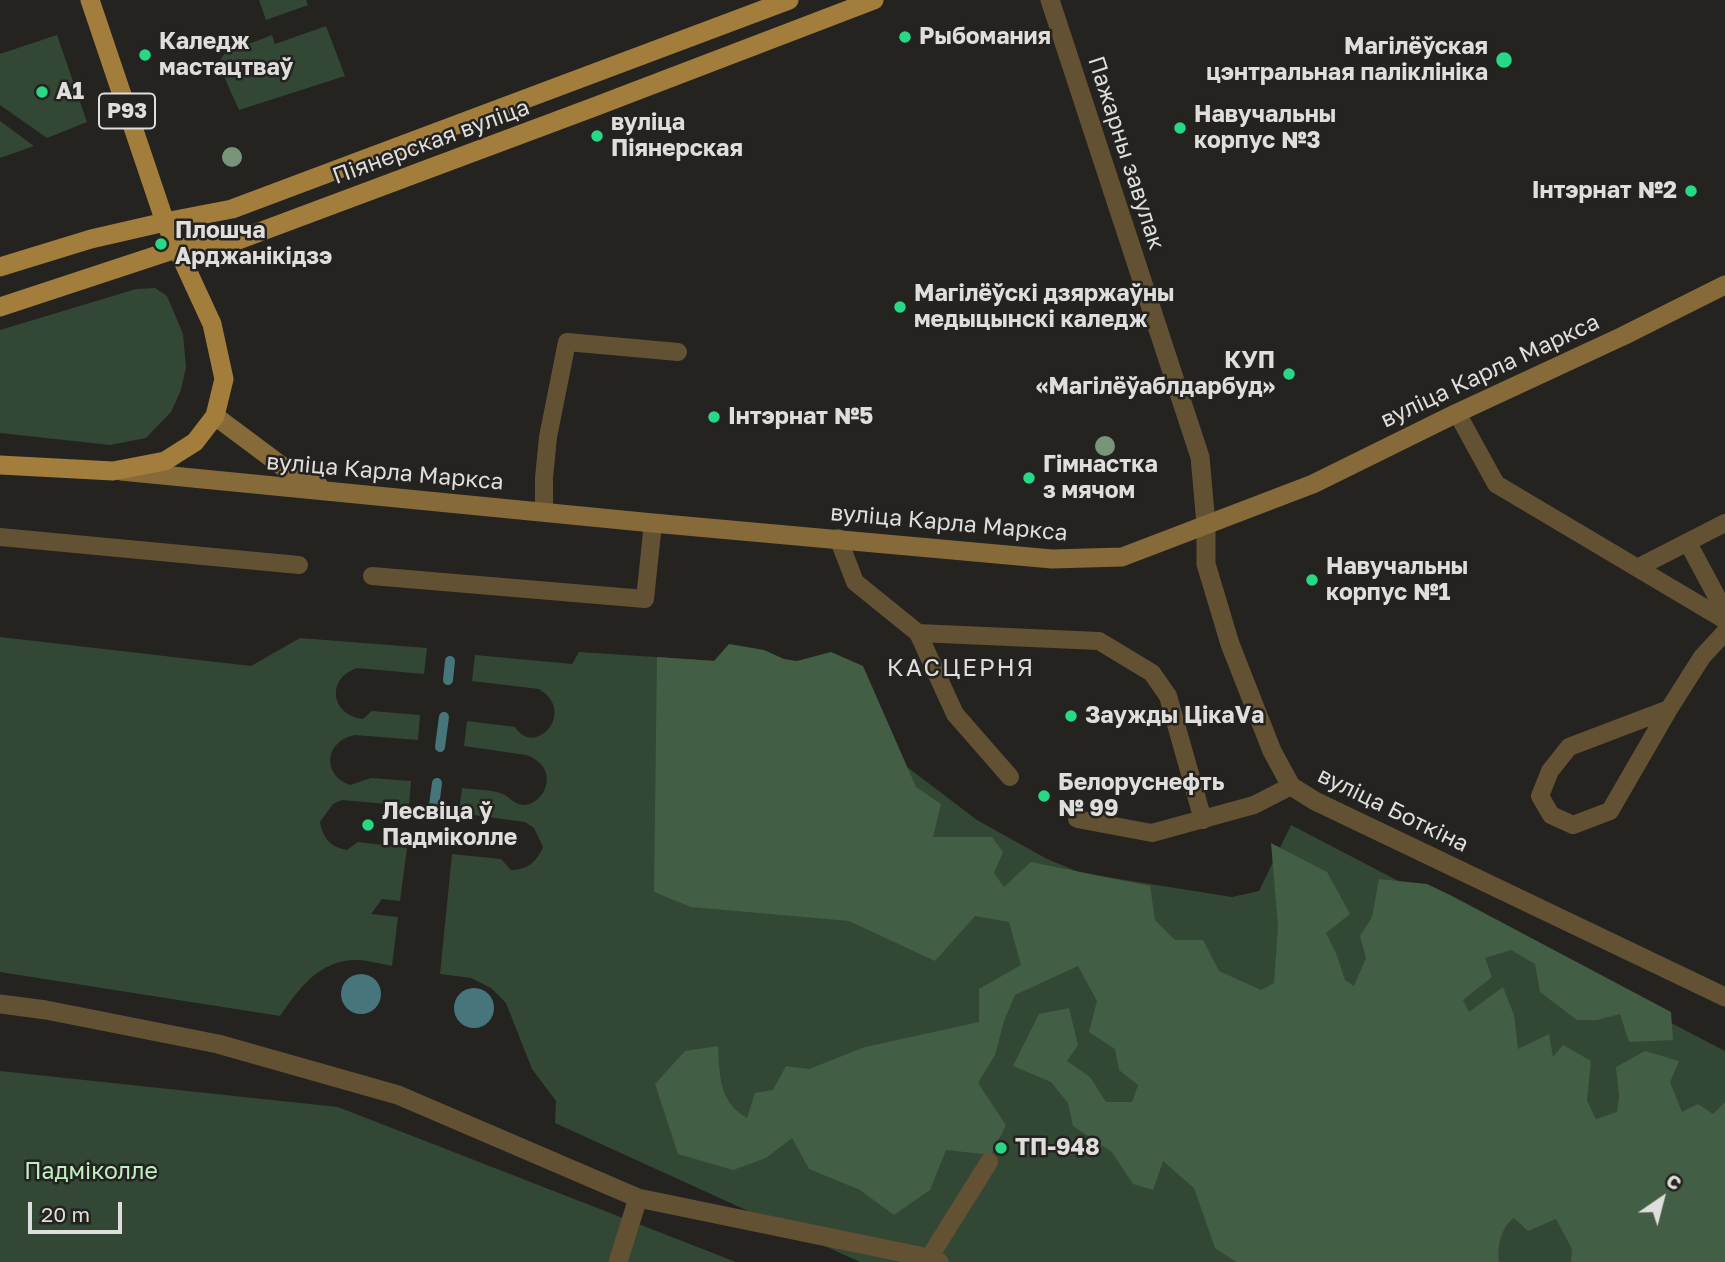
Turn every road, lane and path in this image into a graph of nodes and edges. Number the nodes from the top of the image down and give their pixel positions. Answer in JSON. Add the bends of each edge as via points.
{"nodes":[{"id":1,"x":90,"y":0,"type":"edge"},
{"id":2,"x":789,"y":0,"type":"edge"},
{"id":3,"x":874,"y":0,"type":"edge"},
{"id":4,"x":1050,"y":0,"type":"edge"},
{"id":5,"x":165,"y":222,"type":"junction"},
{"id":6,"x":176,"y":248,"type":"junction"},
{"id":7,"x":0,"y":267,"type":"edge"},
{"id":8,"x":1725,"y":285,"type":"edge"},
{"id":9,"x":0,"y":307,"type":"edge"},
{"id":10,"x":678,"y":352,"type":"dead end"},
{"id":11,"x":1457,"y":412,"type":"junction"},
{"id":12,"x":215,"y":416,"type":"junction"},
{"id":13,"x":0,"y":465,"type":"edge"},
{"id":14,"x":113,"y":471,"type":"junction"},
{"id":15,"x":337,"y":493,"type":"junction"},
{"id":16,"x":544,"y":512,"type":"junction"},
{"id":17,"x":653,"y":523,"type":"junction"},
{"id":18,"x":1725,"y":523,"type":"edge"},
{"id":19,"x":1206,"y":524,"type":"junction"},
{"id":20,"x":0,"y":537,"type":"edge"},
{"id":21,"x":838,"y":538,"type":"junction"},
{"id":22,"x":1688,"y":543,"type":"junction"},
{"id":23,"x":299,"y":565,"type":"dead end"},
{"id":24,"x":1637,"y":568,"type":"junction"},
{"id":25,"x":372,"y":576,"type":"dead end"},
{"id":26,"x":1725,"y":612,"type":"edge"},
{"id":27,"x":1725,"y":620,"type":"edge"},
{"id":28,"x":918,"y":632,"type":"junction"},
{"id":29,"x":1725,"y":632,"type":"edge"},
{"id":30,"x":1669,"y":709,"type":"junction"},
{"id":31,"x":1010,"y":777,"type":"dead end"},
{"id":32,"x":1291,"y":786,"type":"junction"},
{"id":33,"x":1077,"y":819,"type":"dead end"},
{"id":34,"x":1203,"y":820,"type":"junction"},
{"id":35,"x":1725,"y":998,"type":"edge"},
{"id":36,"x":0,"y":1004,"type":"edge"},
{"id":37,"x":989,"y":1162,"type":"dead end"},
{"id":38,"x":638,"y":1198,"type":"junction"},
{"id":39,"x":934,"y":1260,"type":"edge"},
{"id":40,"x":618,"y":1262,"type":"edge"}],
"edges":[{"from":1,"to":5,"type":"main road","number":"Р93"},
{"from":2,"to":5,"type":"main road","name":"Піянерская вуліца","via":[[279,193],[232,209]]},
{"from":3,"to":6,"type":"main road","name":"Піянерская вуліца","via":[[238,240]]},
{"from":4,"to":19,"type":"street","name":"Пажарны завулак","via":[[1199,457]]},
{"from":5,"to":6,"type":"main road","number":"Р93"},
{"from":5,"to":7,"type":"main road","name":"Піянерская вуліца"},
{"from":6,"to":9,"type":"main road","name":"Піянерская вуліца"},
{"from":6,"to":12,"type":"main road","via":[[212,324],[223,379]]},
{"from":8,"to":11,"type":"main road","name":"вуліца Карла Маркса"},
{"from":10,"to":16,"type":"lane","via":[[567,342],[548,437]]},
{"from":11,"to":19,"type":"main road","name":"вуліца Карла Маркса","via":[[1313,484]]},
{"from":11,"to":24,"type":"lane","via":[[1496,484]]},
{"from":12,"to":14,"type":"main road","via":[[195,442],[165,461]]},
{"from":12,"to":15,"type":"main road","via":[[298,478]]},
{"from":13,"to":14,"type":"main road"},
{"from":14,"to":15,"type":"main road","name":"вуліца Карла Маркса"},
{"from":15,"to":16,"type":"main road","name":"вуліца Карла Маркса"},
{"from":16,"to":17,"type":"main road","name":"вуліца Карла Маркса"},
{"from":17,"to":21,"type":"main road","name":"вуліца Карла Маркса"},
{"from":17,"to":25,"type":"lane","via":[[645,599]]},
{"from":18,"to":22,"type":"lane"},
{"from":19,"to":21,"type":"main road","name":"вуліца Карла Маркса","via":[[1122,557],[1052,558]]},
{"from":19,"to":32,"type":"street","name":"вуліца Боткіна","via":[[1206,564],[1230,644],[1272,751]]},
{"from":20,"to":23,"type":"lane"},
{"from":21,"to":28,"type":"lane","via":[[855,582]]},
{"from":22,"to":24,"type":"lane"},
{"from":22,"to":26,"type":"lane"},
{"from":24,"to":27,"type":"lane"},
{"from":28,"to":31,"type":"lane","via":[[955,714]]},
{"from":28,"to":34,"type":"lane","via":[[1099,640],[1152,673],[1168,696]]},
{"from":29,"to":30,"type":"lane","via":[[1702,657]]},
{"from":30,"to":30,"type":"lane","via":[[1610,811],[1573,825],[1551,815],[1540,796],[1550,771],[1569,747]]},
{"from":32,"to":34,"type":"lane","via":[[1254,805]]},
{"from":32,"to":35,"type":"street","name":"вуліца Боткіна"},
{"from":33,"to":34,"type":"lane","via":[[1152,833]]},
{"from":36,"to":38,"type":"street","via":[[218,1044],[398,1094]]},
{"from":37,"to":39,"type":"lane"},
{"from":38,"to":39,"type":"street"},
{"from":38,"to":40,"type":"street"}]}
